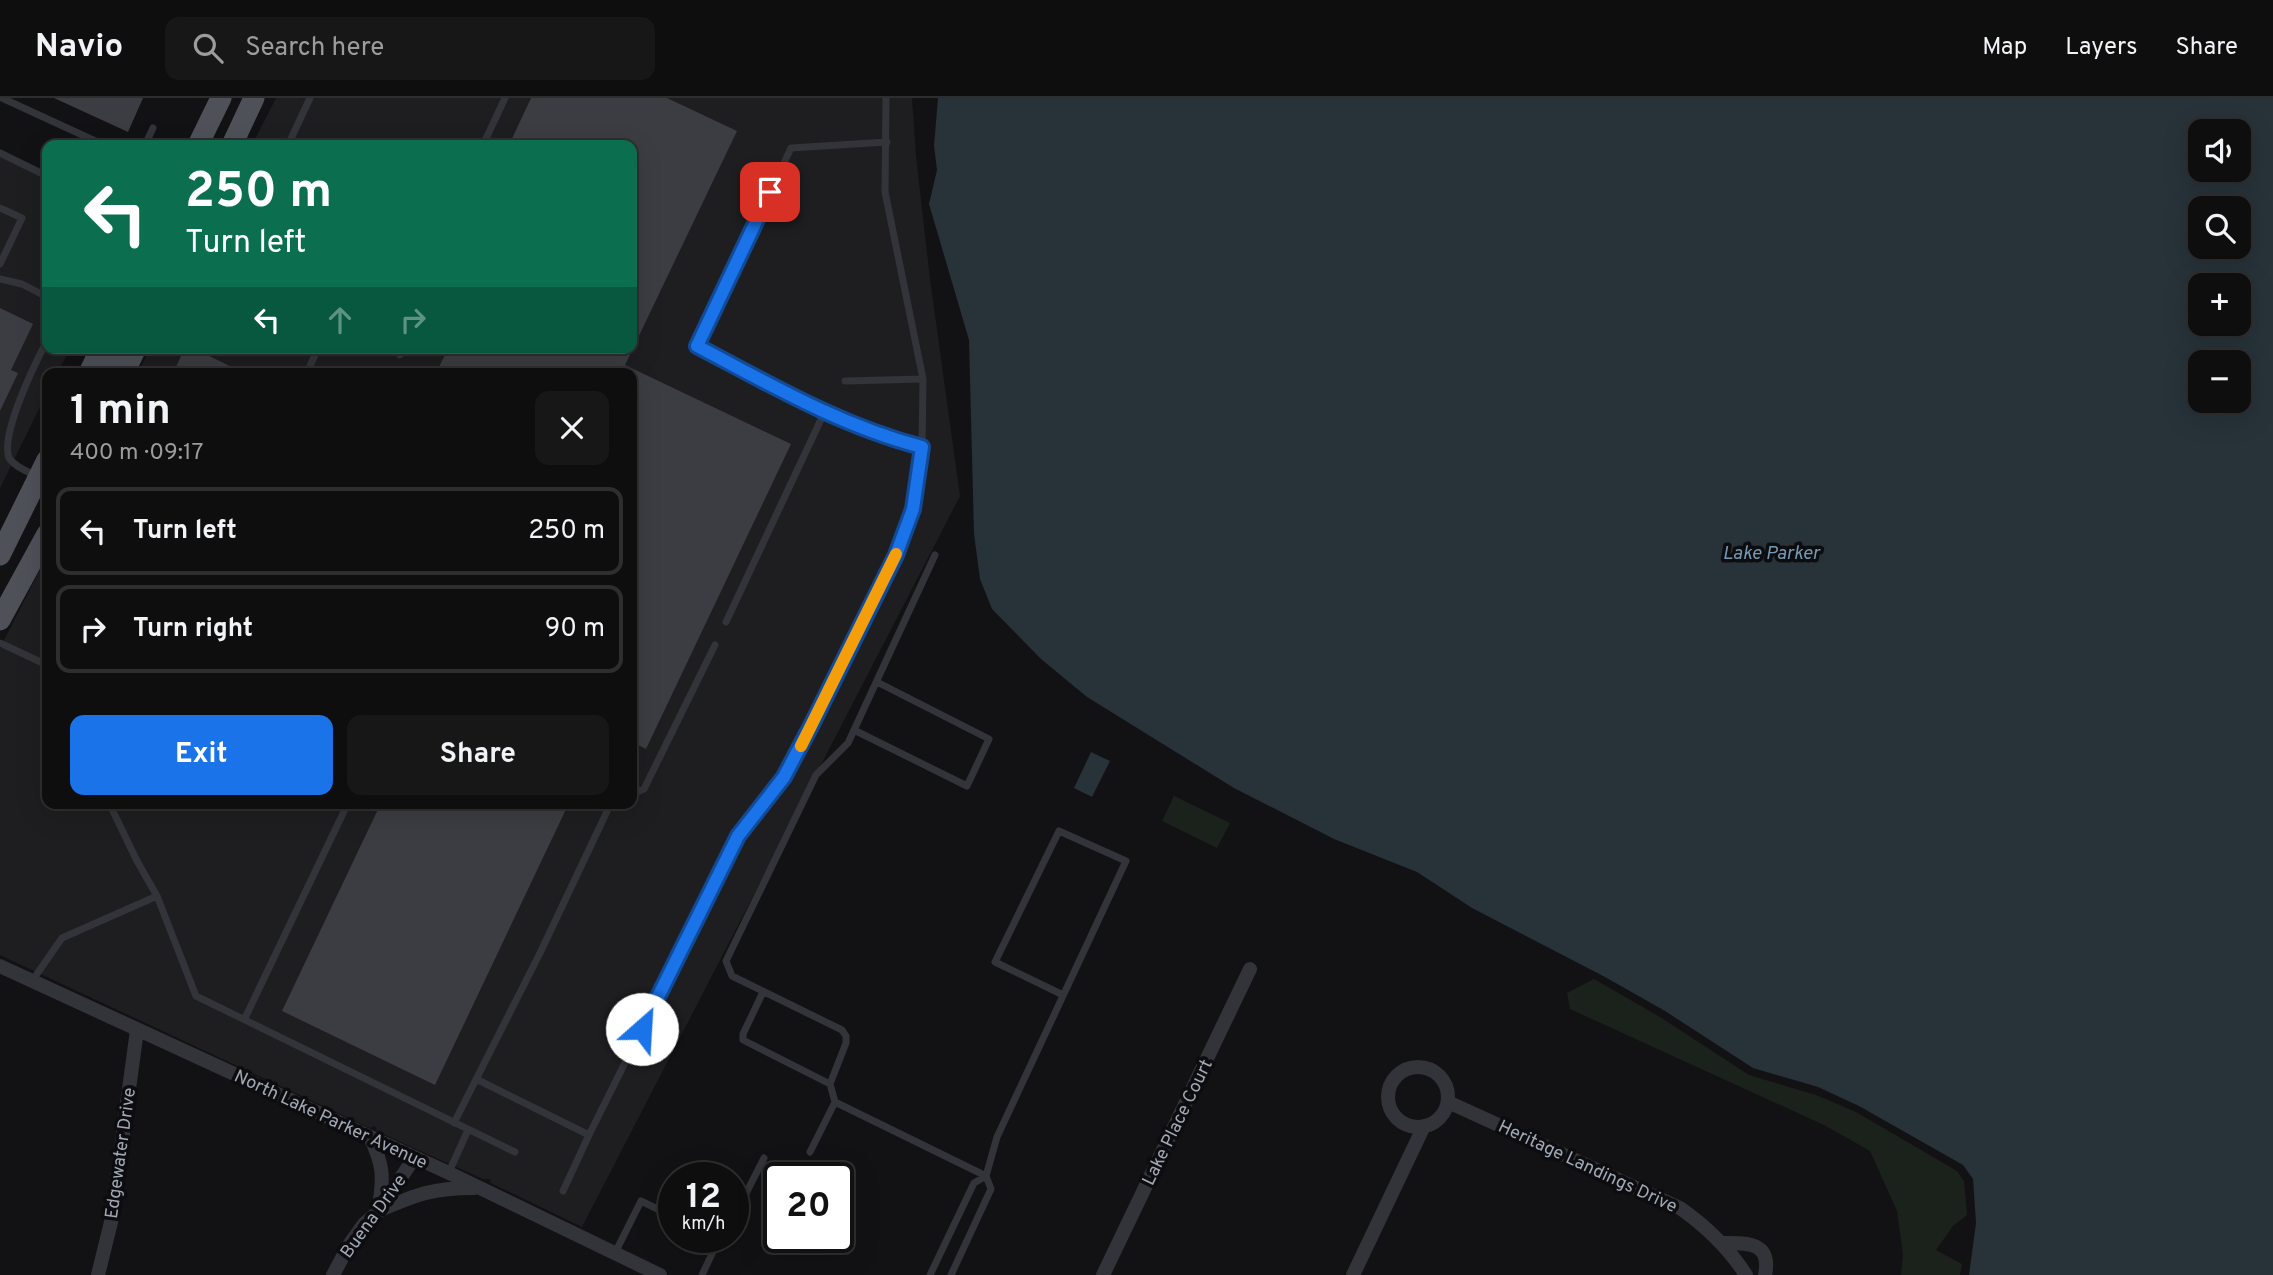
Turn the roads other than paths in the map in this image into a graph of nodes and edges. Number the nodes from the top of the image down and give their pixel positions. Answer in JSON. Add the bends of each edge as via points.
{"nodes":[{"id":1,"x":2,"y":98,"type":"edge"},
{"id":2,"x":221,"y":98,"type":"edge"},
{"id":3,"x":254,"y":98,"type":"edge"},
{"id":4,"x":310,"y":98,"type":"edge"},
{"id":5,"x":505,"y":98,"type":"edge"},
{"id":6,"x":886,"y":98,"type":"edge"},
{"id":7,"x":153,"y":128,"type":"dead end"},
{"id":8,"x":93,"y":140,"type":"edge"},
{"id":9,"x":147,"y":140,"type":"edge"},
{"id":10,"x":200,"y":140,"type":"edge"},
{"id":11,"x":234,"y":140,"type":"edge"},
{"id":12,"x":290,"y":140,"type":"edge"},
{"id":13,"x":485,"y":140,"type":"edge"},
{"id":14,"x":887,"y":142,"type":"junction"},
{"id":15,"x":0,"y":153,"type":"edge"},
{"id":16,"x":42,"y":174,"type":"edge"},
{"id":17,"x":0,"y":208,"type":"edge"},
{"id":18,"x":0,"y":264,"type":"edge"},
{"id":19,"x":0,"y":279,"type":"edge"},
{"id":20,"x":42,"y":294,"type":"edge"},
{"id":21,"x":42,"y":351,"type":"edge"},
{"id":22,"x":923,"y":379,"type":"junction"},
{"id":23,"x":845,"y":381,"type":"dead end"},
{"id":24,"x":824,"y":413,"type":"junction"},
{"id":25,"x":922,"y":447,"type":"junction"},
{"id":26,"x":42,"y":468,"type":"edge"},
{"id":27,"x":42,"y":470,"type":"edge"},
{"id":28,"x":42,"y":543,"type":"edge"},
{"id":29,"x":0,"y":555,"type":"edge"},
{"id":30,"x":935,"y":555,"type":"dead end"},
{"id":31,"x":0,"y":620,"type":"edge"},
{"id":32,"x":726,"y":622,"type":"dead end"},
{"id":33,"x":0,"y":643,"type":"edge"},
{"id":34,"x":715,"y":645,"type":"dead end"},
{"id":35,"x":42,"y":663,"type":"edge"},
{"id":36,"x":877,"y":682,"type":"junction"},
{"id":37,"x":854,"y":730,"type":"junction"},
{"id":38,"x":637,"y":792,"type":"edge"},
{"id":39,"x":112,"y":809,"type":"edge"},
{"id":40,"x":345,"y":809,"type":"edge"},
{"id":41,"x":608,"y":809,"type":"edge"},
{"id":42,"x":157,"y":896,"type":"junction"},
{"id":43,"x":0,"y":965,"type":"edge"},
{"id":44,"x":1250,"y":969,"type":"dead end"},
{"id":45,"x":32,"y":981,"type":"junction"},
{"id":46,"x":763,"y":992,"type":"junction"},
{"id":47,"x":1063,"y":995,"type":"junction"},
{"id":48,"x":245,"y":1018,"type":"junction"},
{"id":49,"x":137,"y":1030,"type":"junction"},
{"id":50,"x":476,"y":1079,"type":"junction"},
{"id":51,"x":830,"y":1084,"type":"junction"},
{"id":52,"x":835,"y":1102,"type":"junction"},
{"id":53,"x":1448,"y":1102,"type":"junction"},
{"id":54,"x":454,"y":1124,"type":"junction"},
{"id":55,"x":1424,"y":1126,"type":"junction"},
{"id":56,"x":468,"y":1130,"type":"junction"},
{"id":57,"x":589,"y":1135,"type":"junction"},
{"id":58,"x":370,"y":1137,"type":"junction"},
{"id":59,"x":515,"y":1152,"type":"dead end"},
{"id":60,"x":810,"y":1152,"type":"dead end"},
{"id":61,"x":414,"y":1158,"type":"junction"},
{"id":62,"x":764,"y":1158,"type":"dead end"},
{"id":63,"x":449,"y":1173,"type":"junction"},
{"id":64,"x":986,"y":1175,"type":"junction"},
{"id":65,"x":749,"y":1188,"type":"edge"},
{"id":66,"x":481,"y":1189,"type":"junction"},
{"id":67,"x":563,"y":1191,"type":"dead end"},
{"id":68,"x":658,"y":1209,"type":"edge"},
{"id":69,"x":379,"y":1211,"type":"junction"},
{"id":70,"x":1721,"y":1243,"type":"junction"},
{"id":71,"x":615,"y":1253,"type":"junction"},
{"id":72,"x":712,"y":1253,"type":"edge"},
{"id":73,"x":98,"y":1275,"type":"edge"},
{"id":74,"x":332,"y":1275,"type":"edge"},
{"id":75,"x":660,"y":1275,"type":"edge"},
{"id":76,"x":702,"y":1275,"type":"edge"},
{"id":77,"x":930,"y":1275,"type":"edge"},
{"id":78,"x":951,"y":1275,"type":"edge"},
{"id":79,"x":1103,"y":1275,"type":"edge"},
{"id":80,"x":1353,"y":1275,"type":"edge"},
{"id":81,"x":1746,"y":1275,"type":"edge"},
{"id":82,"x":1765,"y":1275,"type":"edge"}],
"edges":[{"from":1,"to":8,"type":"lane"},
{"from":2,"to":10,"type":"main road"},
{"from":3,"to":11,"type":"main road"},
{"from":4,"to":12,"type":"lane"},
{"from":5,"to":13,"type":"lane"},
{"from":6,"to":14,"type":"lane"},
{"from":7,"to":9,"type":"lane"},
{"from":14,"to":22,"type":"lane","via":[[885,192]]},
{"from":14,"to":24,"type":"lane","via":[[791,148],[697,346]]},
{"from":15,"to":16,"type":"lane"},
{"from":17,"to":18,"type":"lane","via":[[22,218]]},
{"from":19,"to":20,"type":"lane"},
{"from":21,"to":26,"type":"lane","via":[[13,410],[4,444],[9,458],[20,468]]},
{"from":22,"to":23,"type":"lane"},
{"from":22,"to":25,"type":"lane"},
{"from":24,"to":25,"type":"lane"},
{"from":24,"to":32,"type":"lane"},
{"from":25,"to":57,"type":"lane","via":[[913,509],[896,555],[784,777],[738,836],[714,880]]},
{"from":27,"to":29,"type":"main road"},
{"from":28,"to":31,"type":"main road"},
{"from":30,"to":36,"type":"lane"},
{"from":33,"to":35,"type":"lane"},
{"from":34,"to":38,"type":"lane","via":[[644,789]]},
{"from":36,"to":37,"type":"lane"},
{"from":36,"to":37,"type":"lane","via":[[989,739],[967,786]]},
{"from":37,"to":46,"type":"lane","via":[[848,743],[816,775],[726,961],[732,976]]},
{"from":39,"to":42,"type":"lane"},
{"from":40,"to":48,"type":"lane"},
{"from":41,"to":50,"type":"lane"},
{"from":42,"to":45,"type":"lane","via":[[62,938]]},
{"from":42,"to":48,"type":"lane","via":[[196,996]]},
{"from":43,"to":45,"type":"street","name":"North Lake Parker Avenue"},
{"from":44,"to":79,"type":"street","name":"Lake Place Court"},
{"from":45,"to":49,"type":"street","name":"North Lake Parker Avenue"},
{"from":46,"to":51,"type":"lane","via":[[842,1030],[846,1043]]},
{"from":46,"to":51,"type":"lane","via":[[743,1040]]},
{"from":47,"to":47,"type":"lane","via":[[1126,861],[1059,831],[995,962]]},
{"from":47,"to":64,"type":"lane","via":[[997,1137]]},
{"from":48,"to":54,"type":"lane"},
{"from":49,"to":58,"type":"street","name":"North Lake Parker Avenue"},
{"from":49,"to":73,"type":"street","name":"Edgewater Drive","via":[[111,1222]]},
{"from":50,"to":54,"type":"lane"},
{"from":50,"to":57,"type":"lane"},
{"from":51,"to":52,"type":"lane"},
{"from":52,"to":60,"type":"lane"},
{"from":52,"to":64,"type":"lane"},
{"from":53,"to":55,"type":"street","via":[[1440,1117]]},
{"from":53,"to":55,"type":"street","via":[[1445,1083],[1432,1070],[1413,1067],[1397,1076],[1388,1093],[1392,1111],[1406,1124]]},
{"from":53,"to":70,"type":"street","name":"Heritage Landings Drive","via":[[1680,1208]]},
{"from":54,"to":56,"type":"lane"},
{"from":55,"to":80,"type":"street"},
{"from":56,"to":59,"type":"lane"},
{"from":56,"to":63,"type":"lane"},
{"from":57,"to":67,"type":"lane"},
{"from":58,"to":61,"type":"street","name":"North Lake Parker Avenue"},
{"from":58,"to":69,"type":"street","via":[[383,1174]]},
{"from":61,"to":63,"type":"street","name":"North Lake Parker Avenue"},
{"from":61,"to":69,"type":"street","name":"Buena Drive"},
{"from":62,"to":65,"type":"lane"},
{"from":63,"to":66,"type":"street","name":"North Lake Parker Avenue"},
{"from":64,"to":77,"type":"lane","via":[[974,1183]]},
{"from":64,"to":78,"type":"lane","via":[[991,1188]]},
{"from":66,"to":69,"type":"street","via":[[424,1192]]},
{"from":66,"to":71,"type":"street","name":"North Lake Parker Avenue"},
{"from":68,"to":71,"type":"lane","via":[[640,1201]]},
{"from":69,"to":74,"type":"street","name":"Buena Drive","via":[[364,1224]]},
{"from":70,"to":81,"type":"street","name":"Heritage Landings Drive"},
{"from":70,"to":82,"type":"street","via":[[1759,1247],[1767,1265]]},
{"from":71,"to":75,"type":"street","name":"North Lake Parker Avenue"},
{"from":72,"to":76,"type":"lane"}]}
